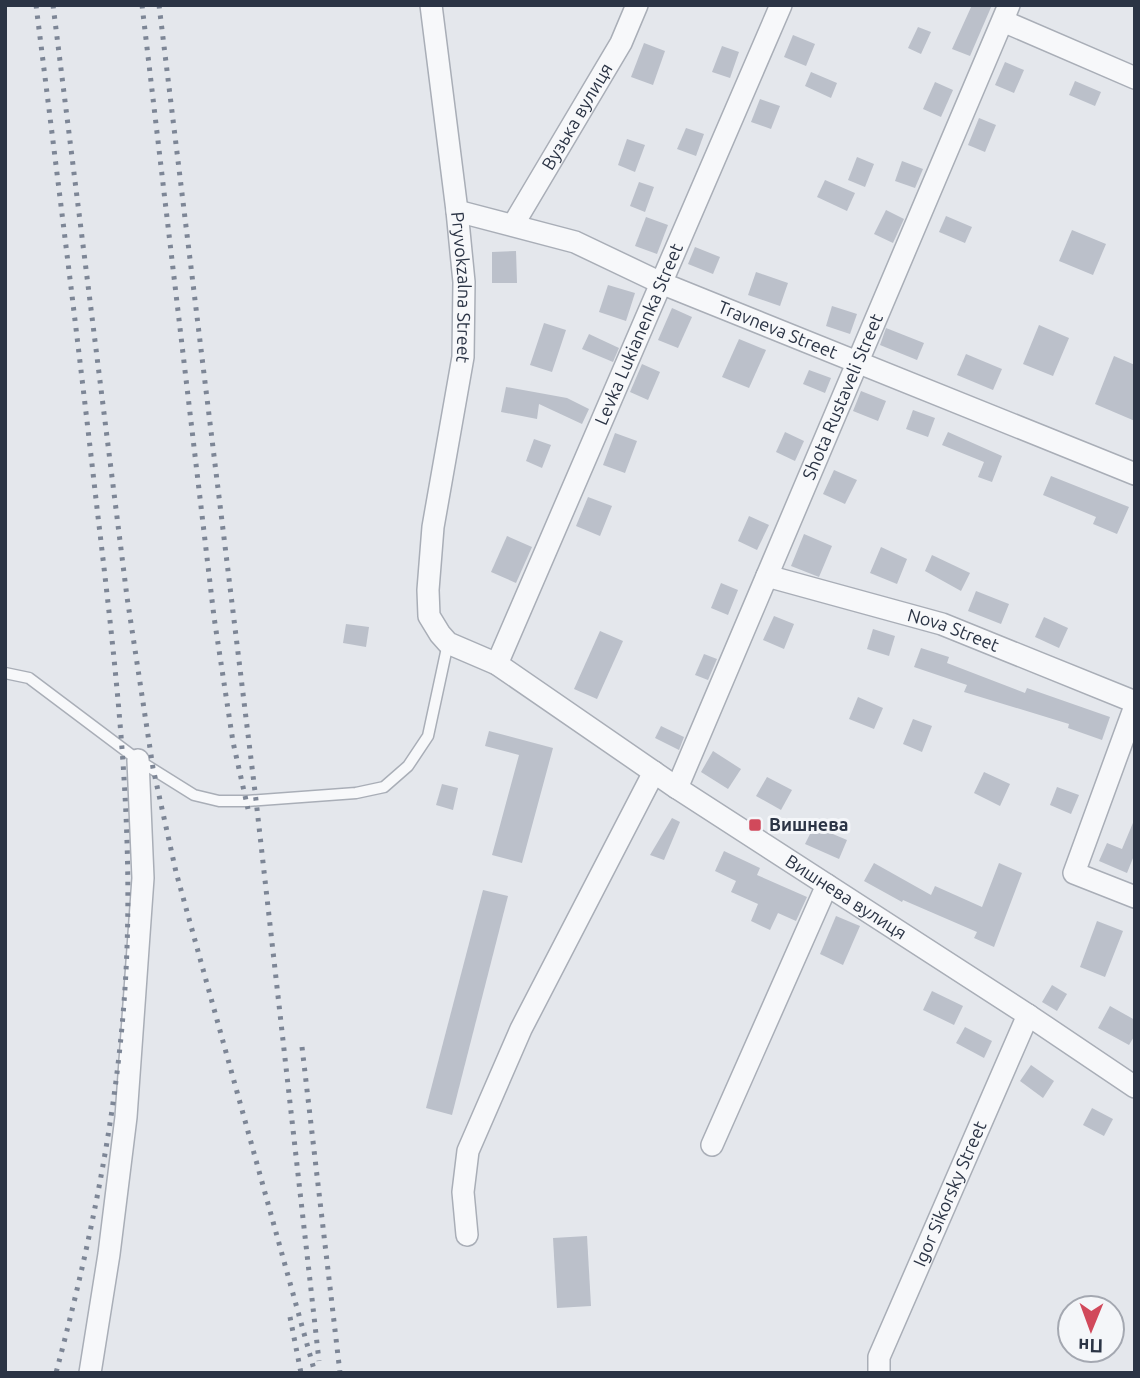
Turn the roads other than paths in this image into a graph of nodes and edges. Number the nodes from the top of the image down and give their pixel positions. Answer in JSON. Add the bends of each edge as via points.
{"nodes":[{"id":1,"x":431,"y":5,"type":"edge"},
{"id":2,"x":638,"y":5,"type":"edge"},
{"id":3,"x":781,"y":5,"type":"edge"},
{"id":4,"x":1006,"y":13,"type":"edge"},
{"id":5,"x":1135,"y":78,"type":"edge"},
{"id":6,"x":457,"y":211,"type":"junction"},
{"id":7,"x":513,"y":225,"type":"junction"},
{"id":8,"x":662,"y":283,"type":"junction"},
{"id":9,"x":857,"y":360,"type":"junction"},
{"id":10,"x":1135,"y":474,"type":"edge"},
{"id":11,"x":767,"y":576,"type":"junction"},
{"id":12,"x":448,"y":643,"type":"junction"},
{"id":13,"x":498,"y":664,"type":"junction"},
{"id":14,"x":5,"y":673,"type":"edge"},
{"id":15,"x":1135,"y":704,"type":"edge"},
{"id":16,"x":138,"y":760,"type":"junction"},
{"id":17,"x":653,"y":772,"type":"junction"},
{"id":18,"x":677,"y":789,"type":"junction"},
{"id":19,"x":827,"y":885,"type":"junction"},
{"id":20,"x":1135,"y":897,"type":"edge"},
{"id":21,"x":1028,"y":1015,"type":"junction"},
{"id":22,"x":1135,"y":1087,"type":"edge"},
{"id":23,"x":712,"y":1145,"type":"dead end"},
{"id":24,"x":467,"y":1235,"type":"dead end"},
{"id":25,"x":90,"y":1373,"type":"edge"},
{"id":26,"x":879,"y":1373,"type":"edge"}],
"edges":[{"from":1,"to":6,"type":"street","name":"Pryvokzalna Street"},
{"from":2,"to":7,"type":"street","name":"Вузька вулиця","via":[[621,43]]},
{"from":3,"to":8,"type":"street","name":"Levka Lukianenka Street"},
{"from":4,"to":5,"type":"street"},
{"from":4,"to":9,"type":"street","name":"Shota Rustaveli Street"},
{"from":6,"to":7,"type":"street","name":"Travneva Street"},
{"from":6,"to":12,"type":"street","name":"Pryvokzalna Street","via":[[464,282],[463,357],[433,527],[428,590],[429,617]]},
{"from":7,"to":8,"type":"street","name":"Travneva Street","via":[[575,242]]},
{"from":8,"to":9,"type":"street","name":"Travneva Street"},
{"from":8,"to":13,"type":"street","name":"Levka Lukianenka Street"},
{"from":9,"to":10,"type":"street","name":"Travneva Street"},
{"from":9,"to":11,"type":"street","name":"Shota Rustaveli Street"},
{"from":11,"to":15,"type":"street","name":"Nova Street","via":[[942,624]]},
{"from":11,"to":18,"type":"street","name":"Shota Rustaveli Street"},
{"from":12,"to":13,"type":"street","name":"Вишнева вулиця"},
{"from":12,"to":16,"type":"lane","via":[[428,736],[408,766],[384,787],[356,793],[219,801],[194,795]]},
{"from":13,"to":17,"type":"street","name":"Вишнева вулиця"},
{"from":14,"to":16,"type":"lane","via":[[29,678]]},
{"from":15,"to":20,"type":"street","via":[[1074,873]]},
{"from":16,"to":25,"type":"street","via":[[143,878],[126,1117]]},
{"from":17,"to":18,"type":"street","name":"Вишнева вулиця"},
{"from":17,"to":24,"type":"street","via":[[521,1028],[468,1151],[463,1192]]},
{"from":18,"to":19,"type":"street","name":"Вишнева вулиця"},
{"from":19,"to":21,"type":"street","name":"Вишнева вулиця"},
{"from":19,"to":23,"type":"street"},
{"from":21,"to":22,"type":"street","name":"Вишнева вулиця"},
{"from":21,"to":26,"type":"street","name":"Igor Sikorsky Street","via":[[878,1357]]}]}
